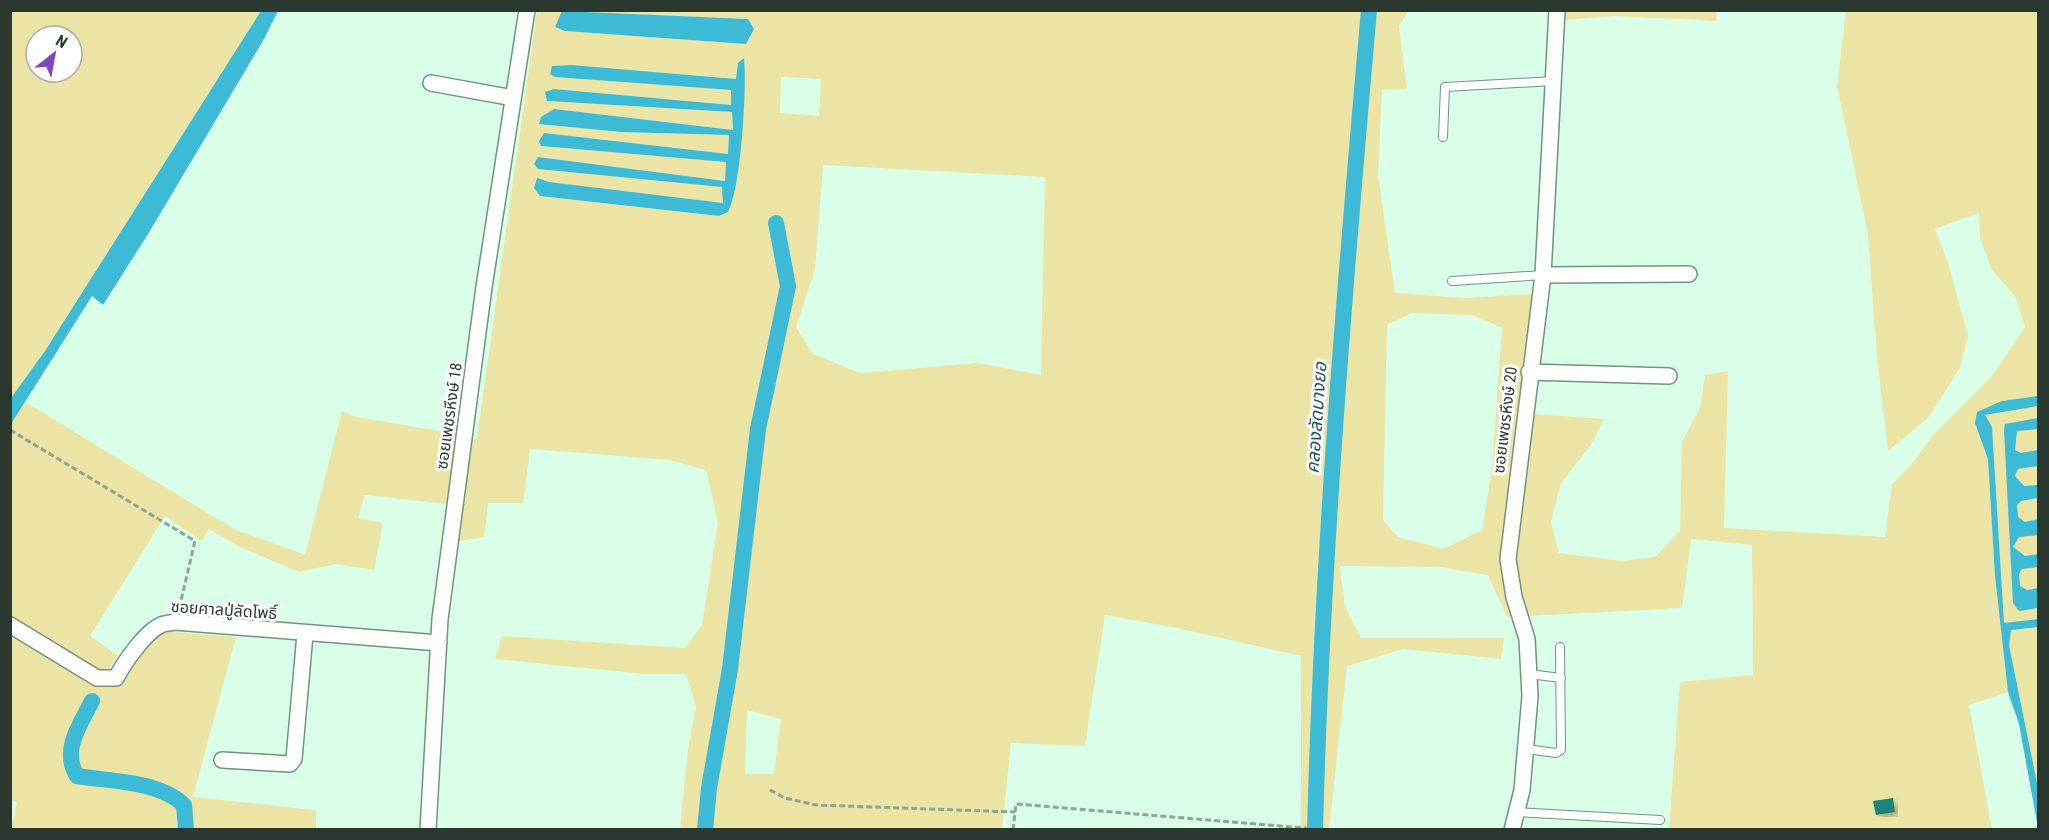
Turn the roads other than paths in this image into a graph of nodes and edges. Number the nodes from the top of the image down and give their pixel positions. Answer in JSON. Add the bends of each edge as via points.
{"nodes":[{"id":1,"x":527,"y":10,"type":"edge"},
{"id":2,"x":1557,"y":10,"type":"edge"},
{"id":3,"x":1555,"y":81,"type":"junction"},
{"id":4,"x":431,"y":83,"type":"dead end"},
{"id":5,"x":513,"y":98,"type":"junction"},
{"id":6,"x":1443,"y":137,"type":"dead end"},
{"id":7,"x":1689,"y":274,"type":"dead end"},
{"id":8,"x":1543,"y":276,"type":"junction"},
{"id":9,"x":1452,"y":282,"type":"dead end"},
{"id":10,"x":1529,"y":372,"type":"junction"},
{"id":11,"x":1669,"y":376,"type":"dead end"},
{"id":12,"x":10,"y":625,"type":"edge"},
{"id":13,"x":305,"y":634,"type":"junction"},
{"id":14,"x":439,"y":643,"type":"junction"},
{"id":15,"x":1560,"y":647,"type":"dead end"},
{"id":16,"x":1529,"y":674,"type":"junction"},
{"id":17,"x":1561,"y":678,"type":"junction"},
{"id":18,"x":1526,"y":749,"type":"junction"},
{"id":19,"x":222,"y":760,"type":"dead end"},
{"id":20,"x":1517,"y":812,"type":"junction"},
{"id":21,"x":1660,"y":820,"type":"dead end"},
{"id":22,"x":428,"y":830,"type":"edge"},
{"id":23,"x":1512,"y":830,"type":"edge"}],
"edges":[{"from":1,"to":5,"type":"street","name":"ซอยเพชรหึงษ์ 18"},
{"from":2,"to":3,"type":"street","name":"ซอยเพชรหึงษ์ 20"},
{"from":3,"to":6,"type":"lane","via":[[1445,87]]},
{"from":3,"to":8,"type":"street","name":"ซอยเพชรหึงษ์ 20"},
{"from":4,"to":5,"type":"street"},
{"from":5,"to":14,"type":"street","name":"ซอยเพชรหึงษ์ 18","via":[[484,286]]},
{"from":7,"to":8,"type":"street"},
{"from":8,"to":9,"type":"lane"},
{"from":8,"to":10,"type":"street","name":"ซอยเพชรหึงษ์ 20"},
{"from":10,"to":11,"type":"street"},
{"from":10,"to":16,"type":"street","name":"ซอยเพชรหึงษ์ 20","via":[[1508,559],[1527,639]]},
{"from":12,"to":13,"type":"street","name":"ซอยศาลปู่ลัดโพธิ์","via":[[97,678],[116,678],[124,662],[161,624],[176,622]]},
{"from":13,"to":14,"type":"street","name":"ซอยศาลปู่ลัดโพธิ์"},
{"from":13,"to":19,"type":"street","via":[[294,759],[290,764]]},
{"from":14,"to":22,"type":"street","name":"ซอยเพชรหึงษ์ 18"},
{"from":15,"to":17,"type":"lane"},
{"from":16,"to":17,"type":"lane"},
{"from":16,"to":18,"type":"street","name":"ซอยเพชรหึงษ์ 20"},
{"from":17,"to":18,"type":"lane","via":[[1561,750],[1556,753]]},
{"from":18,"to":20,"type":"street","name":"ซอยเพชรหึงษ์ 20"},
{"from":20,"to":21,"type":"lane"},
{"from":20,"to":23,"type":"street","name":"ซอยเพชรหึงษ์ 20"}]}
